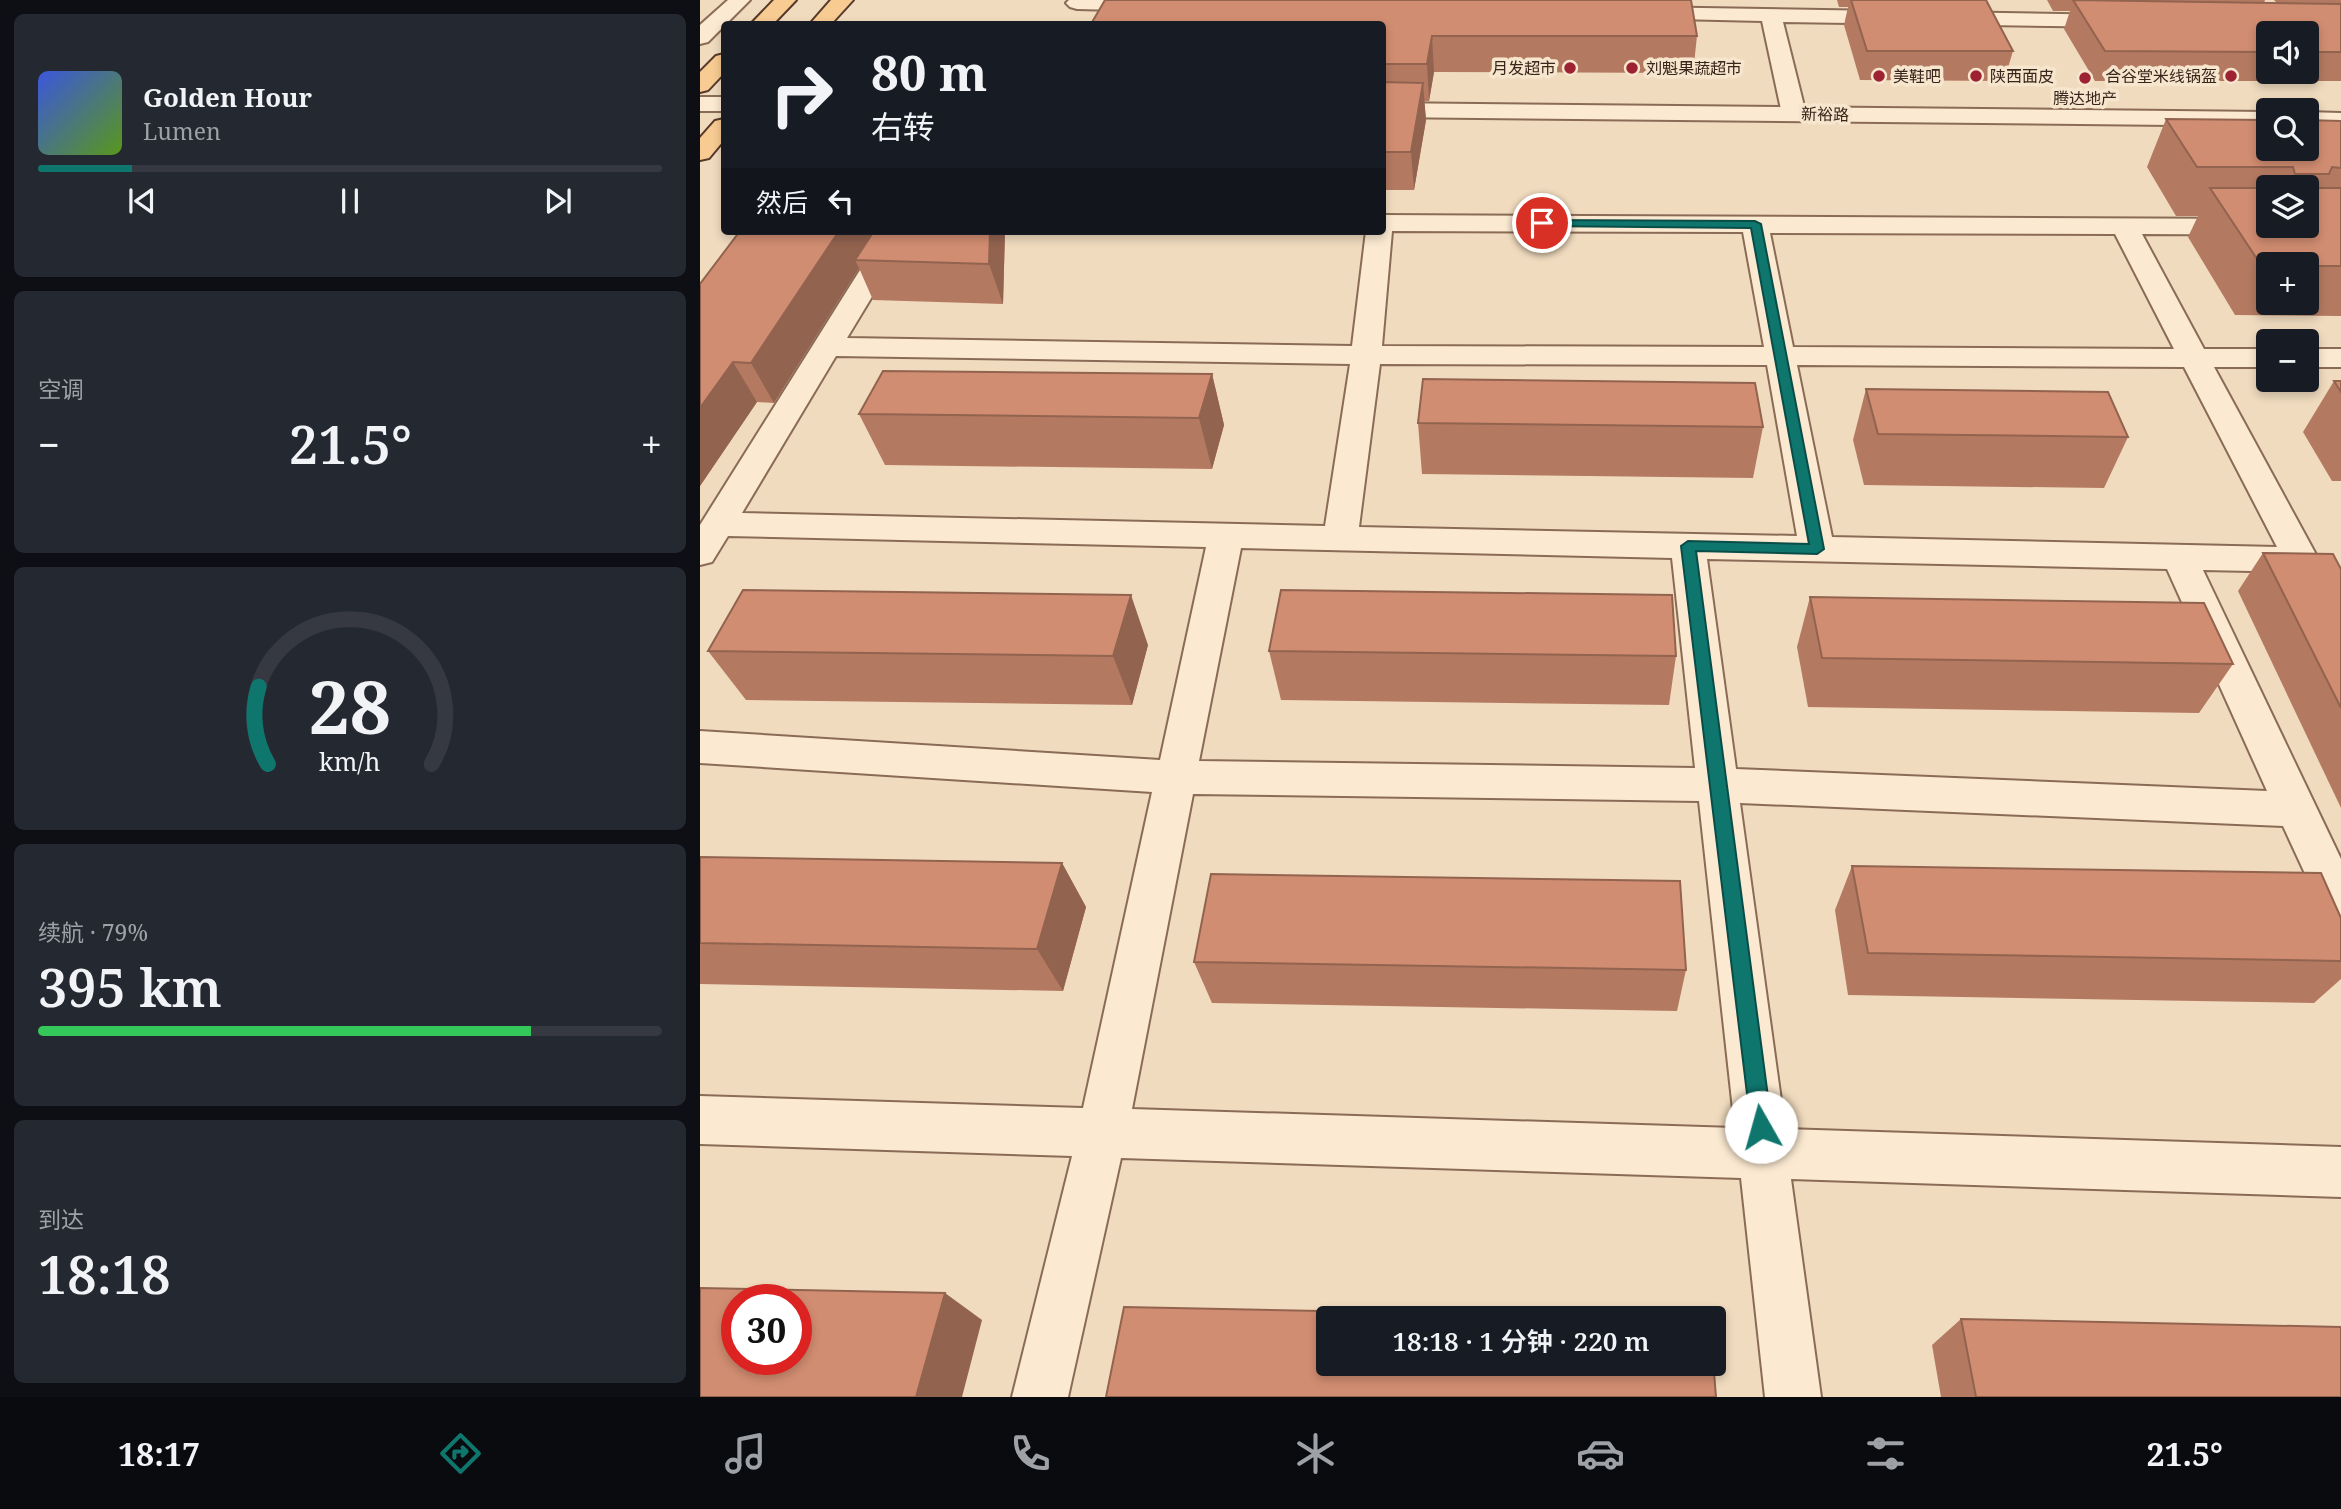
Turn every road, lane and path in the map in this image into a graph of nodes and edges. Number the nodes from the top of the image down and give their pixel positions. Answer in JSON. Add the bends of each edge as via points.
{"nodes":[{"id":1,"x":740,"y":0,"type":"edge"},
{"id":2,"x":786,"y":0,"type":"edge"},
{"id":3,"x":843,"y":0,"type":"edge"},
{"id":4,"x":1079,"y":0,"type":"edge"},
{"id":5,"x":1174,"y":5,"type":"edge"},
{"id":6,"x":1792,"y":8,"type":"edge"},
{"id":7,"x":1618,"y":13,"type":"edge"},
{"id":8,"x":1771,"y":15,"type":"junction"},
{"id":9,"x":764,"y":21,"type":"edge"},
{"id":10,"x":823,"y":21,"type":"edge"},
{"id":11,"x":2142,"y":22,"type":"edge"},
{"id":12,"x":700,"y":37,"type":"edge"},
{"id":13,"x":721,"y":64,"type":"edge"},
{"id":14,"x":700,"y":85,"type":"edge"},
{"id":15,"x":700,"y":104,"type":"edge"},
{"id":16,"x":721,"y":104,"type":"edge"},
{"id":17,"x":1386,"y":110,"type":"edge"},
{"id":18,"x":1794,"y":114,"type":"junction"},
{"id":19,"x":2256,"y":119,"type":"edge"},
{"id":20,"x":2319,"y":119,"type":"edge"},
{"id":21,"x":2341,"y":120,"type":"edge"},
{"id":22,"x":721,"y":129,"type":"edge"},
{"id":23,"x":700,"y":153,"type":"edge"},
{"id":24,"x":1386,"y":223,"type":"edge"},
{"id":25,"x":1755,"y":224,"type":"junction"},
{"id":26,"x":2124,"y":226,"type":"junction"},
{"id":27,"x":2341,"y":227,"type":"edge"},
{"id":28,"x":910,"y":235,"type":"edge"},
{"id":29,"x":1379,"y":235,"type":"edge"},
{"id":30,"x":827,"y":347,"type":"junction"},
{"id":31,"x":1366,"y":355,"type":"junction"},
{"id":32,"x":1780,"y":356,"type":"junction"},
{"id":33,"x":2197,"y":358,"type":"junction"},
{"id":34,"x":2256,"y":358,"type":"edge"},
{"id":35,"x":2319,"y":358,"type":"edge"},
{"id":36,"x":2341,"y":358,"type":"edge"},
{"id":37,"x":718,"y":524,"type":"junction"},
{"id":38,"x":1226,"y":535,"type":"junction"},
{"id":39,"x":1340,"y":538,"type":"junction"},
{"id":40,"x":1688,"y":546,"type":"junction"},
{"id":41,"x":1817,"y":549,"type":"junction"},
{"id":42,"x":700,"y":553,"type":"edge"},
{"id":43,"x":2179,"y":557,"type":"junction"},
{"id":44,"x":700,"y":747,"type":"edge"},
{"id":45,"x":1175,"y":777,"type":"junction"},
{"id":46,"x":1719,"y":785,"type":"junction"},
{"id":47,"x":2296,"y":809,"type":"junction"},
{"id":48,"x":2341,"y":905,"type":"edge"},
{"id":49,"x":700,"y":1120,"type":"edge"},
{"id":50,"x":1102,"y":1133,"type":"junction"},
{"id":51,"x":1765,"y":1153,"type":"junction"},
{"id":52,"x":2341,"y":1172,"type":"edge"},
{"id":53,"x":1040,"y":1397,"type":"edge"},
{"id":54,"x":1793,"y":1397,"type":"edge"}],
"edges":[{"from":1,"to":12,"type":"street"},
{"from":2,"to":9,"type":"main road"},
{"from":3,"to":10,"type":"main road"},
{"from":4,"to":5,"type":"street","via":[[1077,4]]},
{"from":6,"to":8,"type":"street"},
{"from":6,"to":11,"type":"street"},
{"from":7,"to":8,"type":"street"},
{"from":8,"to":18,"type":"street"},
{"from":13,"to":14,"type":"main road"},
{"from":15,"to":16,"type":"street"},
{"from":17,"to":18,"type":"street","name":"新裕路"},
{"from":18,"to":19,"type":"street","name":"新裕路"},
{"from":20,"to":21,"type":"street"},
{"from":22,"to":23,"type":"main road"},
{"from":24,"to":25,"type":"street"},
{"from":25,"to":26,"type":"street"},
{"from":25,"to":32,"type":"street"},
{"from":26,"to":27,"type":"street"},
{"from":26,"to":33,"type":"street"},
{"from":28,"to":30,"type":"street","via":[[892,242]]},
{"from":29,"to":31,"type":"street"},
{"from":30,"to":31,"type":"street"},
{"from":30,"to":37,"type":"street"},
{"from":31,"to":32,"type":"street"},
{"from":31,"to":39,"type":"street"},
{"from":32,"to":33,"type":"street"},
{"from":32,"to":41,"type":"street"},
{"from":33,"to":34,"type":"street"},
{"from":33,"to":43,"type":"street","via":[[2301,560]]},
{"from":35,"to":36,"type":"street"},
{"from":37,"to":38,"type":"street"},
{"from":37,"to":42,"type":"street"},
{"from":38,"to":39,"type":"street"},
{"from":38,"to":45,"type":"street"},
{"from":39,"to":40,"type":"street"},
{"from":40,"to":41,"type":"street"},
{"from":40,"to":46,"type":"street"},
{"from":41,"to":43,"type":"street"},
{"from":43,"to":47,"type":"street"},
{"from":44,"to":45,"type":"street"},
{"from":45,"to":46,"type":"street"},
{"from":45,"to":50,"type":"street"},
{"from":46,"to":47,"type":"street"},
{"from":46,"to":51,"type":"street"},
{"from":47,"to":48,"type":"street"},
{"from":49,"to":50,"type":"street"},
{"from":50,"to":51,"type":"street"},
{"from":50,"to":53,"type":"street"},
{"from":51,"to":52,"type":"street"},
{"from":51,"to":54,"type":"street"}]}
